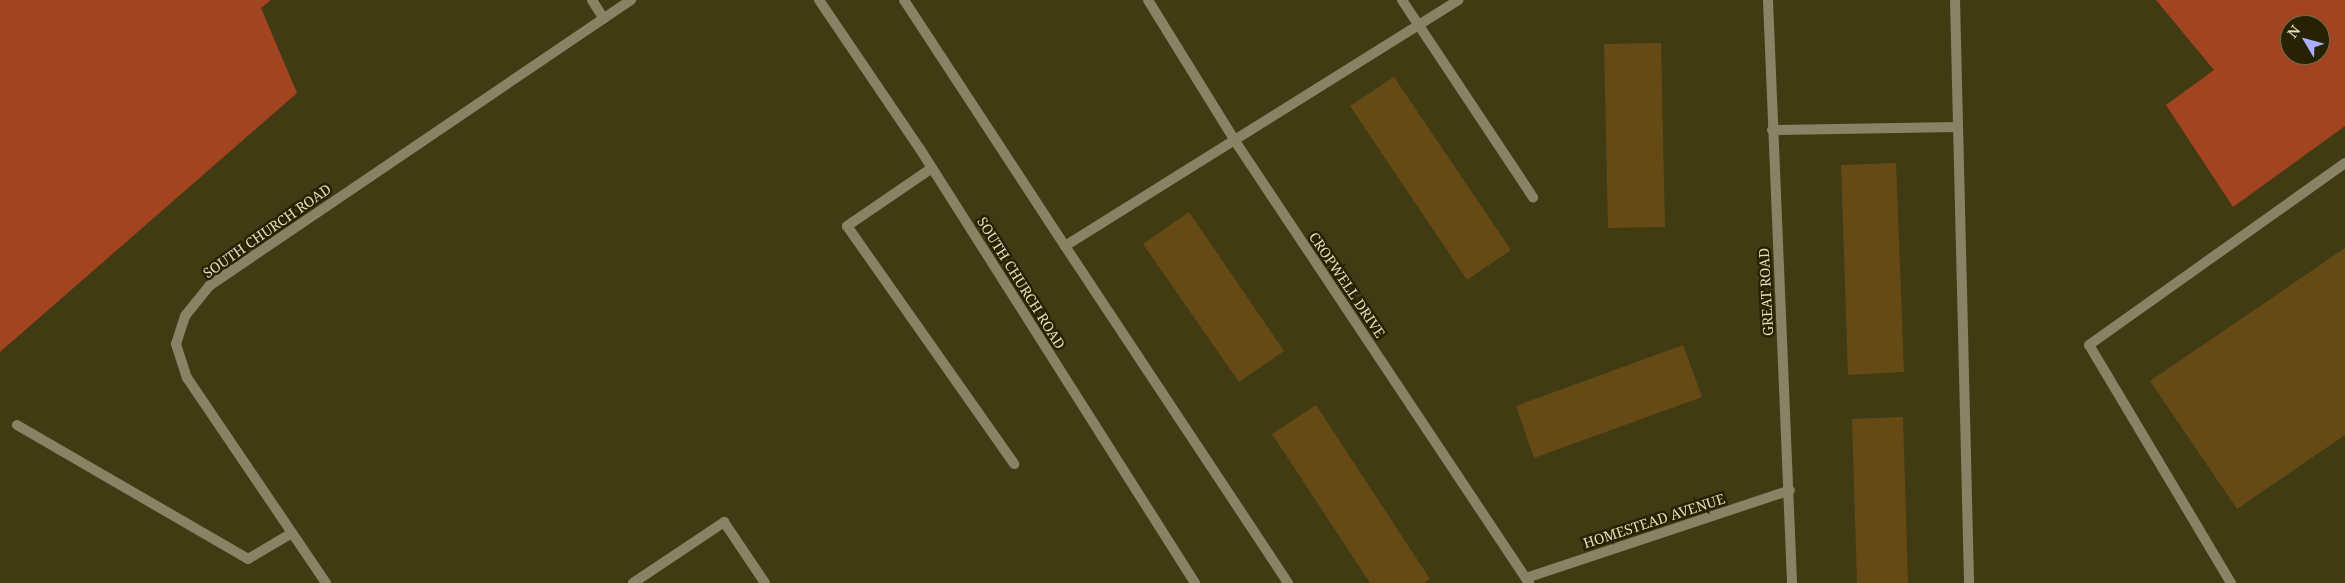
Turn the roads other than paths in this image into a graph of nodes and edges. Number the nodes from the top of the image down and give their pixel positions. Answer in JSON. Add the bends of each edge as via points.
{"nodes":[{"id":1,"x":592,"y":0,"type":"edge"},
{"id":2,"x":631,"y":0,"type":"edge"},
{"id":3,"x":820,"y":0,"type":"edge"},
{"id":4,"x":904,"y":0,"type":"edge"},
{"id":5,"x":1148,"y":0,"type":"edge"},
{"id":6,"x":1402,"y":0,"type":"edge"},
{"id":7,"x":1458,"y":0,"type":"edge"},
{"id":8,"x":1768,"y":0,"type":"edge"},
{"id":9,"x":1955,"y":0,"type":"edge"},
{"id":10,"x":604,"y":18,"type":"junction"},
{"id":11,"x":1418,"y":24,"type":"junction"},
{"id":12,"x":1958,"y":127,"type":"junction"},
{"id":13,"x":1772,"y":130,"type":"junction"},
{"id":14,"x":1234,"y":141,"type":"junction"},
{"id":15,"x":2345,"y":163,"type":"edge"},
{"id":16,"x":932,"y":168,"type":"junction"},
{"id":17,"x":1533,"y":198,"type":"dead end"},
{"id":18,"x":1065,"y":246,"type":"junction"},
{"id":19,"x":17,"y":425,"type":"dead end"},
{"id":20,"x":1014,"y":464,"type":"dead end"},
{"id":21,"x":1790,"y":490,"type":"junction"},
{"id":22,"x":292,"y":533,"type":"junction"},
{"id":23,"x":1527,"y":580,"type":"edge"},
{"id":24,"x":326,"y":583,"type":"edge"},
{"id":25,"x":633,"y":583,"type":"edge"},
{"id":26,"x":765,"y":583,"type":"edge"},
{"id":27,"x":1195,"y":583,"type":"edge"},
{"id":28,"x":1288,"y":583,"type":"edge"},
{"id":29,"x":1792,"y":583,"type":"edge"},
{"id":30,"x":1969,"y":583,"type":"edge"},
{"id":31,"x":2231,"y":583,"type":"edge"}],
"edges":[{"from":1,"to":10,"type":"street"},
{"from":2,"to":10,"type":"street","name":"SOUTH CHURCH ROAD"},
{"from":3,"to":16,"type":"street","name":"SOUTH CHURCH ROAD"},
{"from":4,"to":18,"type":"street"},
{"from":5,"to":14,"type":"street","name":"CROPWELL DRIVE"},
{"from":6,"to":11,"type":"street"},
{"from":7,"to":11,"type":"street"},
{"from":8,"to":13,"type":"street","name":"GREAT ROAD"},
{"from":9,"to":12,"type":"street"},
{"from":10,"to":22,"type":"street","name":"SOUTH CHURCH ROAD","via":[[209,286],[185,316],[176,344],[188,378]]},
{"from":11,"to":14,"type":"street"},
{"from":11,"to":17,"type":"street"},
{"from":12,"to":13,"type":"street"},
{"from":12,"to":30,"type":"street"},
{"from":13,"to":21,"type":"street","name":"GREAT ROAD"},
{"from":14,"to":18,"type":"street"},
{"from":14,"to":23,"type":"street","name":"CROPWELL DRIVE"},
{"from":15,"to":31,"type":"street","via":[[2089,345]]},
{"from":16,"to":20,"type":"street","via":[[847,226]]},
{"from":16,"to":27,"type":"street","name":"SOUTH CHURCH ROAD"},
{"from":18,"to":28,"type":"street"},
{"from":19,"to":22,"type":"street","via":[[248,559]]},
{"from":21,"to":23,"type":"street","name":"HOMESTEAD AVENUE"},
{"from":21,"to":29,"type":"street","name":"GREAT ROAD"},
{"from":22,"to":24,"type":"street","name":"SOUTH CHURCH ROAD"},
{"from":25,"to":26,"type":"street","via":[[724,522]]}]}
